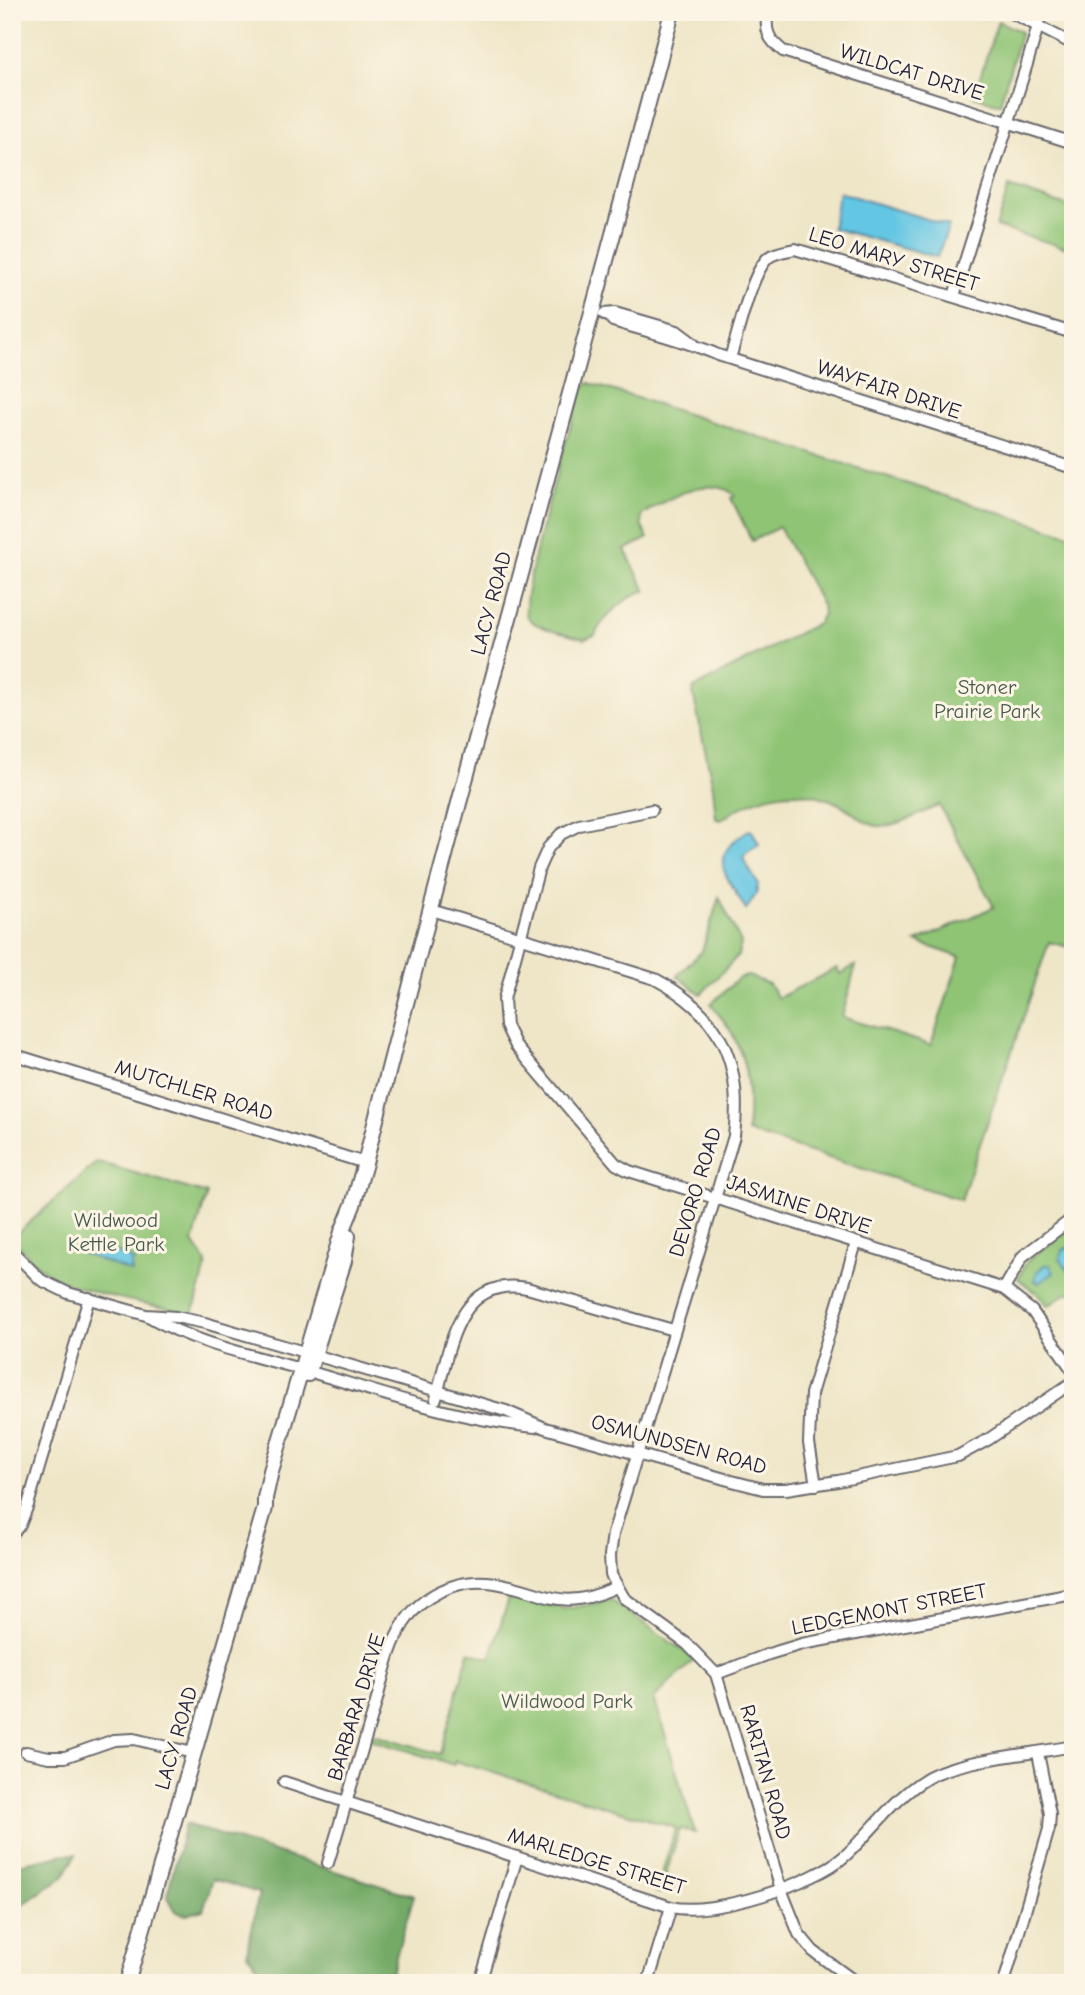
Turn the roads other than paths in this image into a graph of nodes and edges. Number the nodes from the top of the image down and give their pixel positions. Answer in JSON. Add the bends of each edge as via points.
{"nodes":[{"id":1,"x":671,"y":12,"type":"edge"},
{"id":2,"x":768,"y":12,"type":"edge"},
{"id":3,"x":1010,"y":12,"type":"edge"},
{"id":4,"x":1039,"y":12,"type":"edge"},
{"id":5,"x":1048,"y":12,"type":"edge"},
{"id":6,"x":1038,"y":26,"type":"junction"},
{"id":7,"x":1073,"y":44,"type":"edge"},
{"id":8,"x":1009,"y":123,"type":"junction"},
{"id":9,"x":1073,"y":143,"type":"edge"},
{"id":10,"x":954,"y":296,"type":"junction"},
{"id":11,"x":601,"y":313,"type":"junction"},
{"id":12,"x":1073,"y":333,"type":"edge"},
{"id":13,"x":730,"y":358,"type":"junction"},
{"id":14,"x":1073,"y":468,"type":"edge"},
{"id":15,"x":652,"y":810,"type":"dead end"},
{"id":16,"x":431,"y":910,"type":"junction"},
{"id":17,"x":521,"y":937,"type":"junction"},
{"id":18,"x":12,"y":1054,"type":"edge"},
{"id":19,"x":365,"y":1163,"type":"junction"},
{"id":20,"x":715,"y":1198,"type":"junction"},
{"id":21,"x":1073,"y":1218,"type":"edge"},
{"id":22,"x":856,"y":1243,"type":"junction"},
{"id":23,"x":12,"y":1251,"type":"edge"},
{"id":24,"x":1004,"y":1289,"type":"junction"},
{"id":25,"x":89,"y":1298,"type":"junction"},
{"id":26,"x":146,"y":1315,"type":"junction"},
{"id":27,"x":229,"y":1330,"type":"junction"},
{"id":28,"x":673,"y":1330,"type":"junction"},
{"id":29,"x":224,"y":1347,"type":"junction"},
{"id":30,"x":310,"y":1354,"type":"junction"},
{"id":31,"x":304,"y":1370,"type":"junction"},
{"id":32,"x":1073,"y":1371,"type":"edge"},
{"id":33,"x":1073,"y":1382,"type":"edge"},
{"id":34,"x":438,"y":1393,"type":"junction"},
{"id":35,"x":433,"y":1409,"type":"junction"},
{"id":36,"x":545,"y":1428,"type":"junction"},
{"id":37,"x":638,"y":1454,"type":"junction"},
{"id":38,"x":816,"y":1485,"type":"junction"},
{"id":39,"x":12,"y":1534,"type":"edge"},
{"id":40,"x":616,"y":1587,"type":"junction"},
{"id":41,"x":1073,"y":1594,"type":"edge"},
{"id":42,"x":716,"y":1674,"type":"junction"},
{"id":43,"x":1073,"y":1746,"type":"edge"},
{"id":44,"x":26,"y":1752,"type":"dead end"},
{"id":45,"x":193,"y":1753,"type":"junction"},
{"id":46,"x":1038,"y":1753,"type":"junction"},
{"id":47,"x":284,"y":1782,"type":"dead end"},
{"id":48,"x":346,"y":1802,"type":"junction"},
{"id":49,"x":517,"y":1857,"type":"junction"},
{"id":50,"x":328,"y":1863,"type":"dead end"},
{"id":51,"x":781,"y":1889,"type":"junction"},
{"id":52,"x":671,"y":1907,"type":"junction"},
{"id":53,"x":842,"y":1979,"type":"edge"},
{"id":54,"x":126,"y":1982,"type":"edge"},
{"id":55,"x":480,"y":1983,"type":"edge"},
{"id":56,"x":648,"y":1983,"type":"edge"},
{"id":57,"x":857,"y":1983,"type":"edge"},
{"id":58,"x":1004,"y":1983,"type":"edge"}],
"edges":[{"from":1,"to":11,"type":"street","name":"LACY ROAD"},
{"from":2,"to":8,"type":"street","name":"WILDCAT DRIVE","via":[[766,32],[783,51]]},
{"from":3,"to":6,"type":"street"},
{"from":4,"to":6,"type":"street"},
{"from":5,"to":6,"type":"street"},
{"from":6,"to":7,"type":"street"},
{"from":6,"to":8,"type":"street"},
{"from":8,"to":9,"type":"street","name":"WILDCAT DRIVE"},
{"from":8,"to":10,"type":"street"},
{"from":10,"to":12,"type":"street","name":"LEO MARY STREET"},
{"from":10,"to":13,"type":"street","name":"LEO MARY STREET","via":[[805,251],[782,251],[761,269]]},
{"from":11,"to":13,"type":"street","name":"WAYFAIR DRIVE","via":[[677,331],[695,345]]},
{"from":11,"to":16,"type":"street","name":"LACY ROAD","via":[[505,628]]},
{"from":13,"to":14,"type":"street","name":"WAYFAIR DRIVE"},
{"from":15,"to":17,"type":"street","name":"JASMINE DRIVE","via":[[579,825],[554,840],[539,869]]},
{"from":16,"to":17,"type":"street","name":"DEVORO ROAD"},
{"from":16,"to":19,"type":"street","name":"LACY ROAD"},
{"from":17,"to":20,"type":"street","name":"JASMINE DRIVE","via":[[504,999],[506,1026],[516,1046],[616,1164]]},
{"from":17,"to":20,"type":"street","name":"DEVORO ROAD","via":[[654,979],[704,1016],[727,1055],[737,1096],[734,1136]]},
{"from":18,"to":19,"type":"street","name":"MUTCHLER ROAD"},
{"from":19,"to":30,"type":"street","name":"LACY ROAD"},
{"from":20,"to":22,"type":"street","name":"JASMINE DRIVE"},
{"from":20,"to":28,"type":"street","name":"DEVORO ROAD"},
{"from":21,"to":24,"type":"street","via":[[1023,1256]]},
{"from":22,"to":24,"type":"street","name":"JASMINE DRIVE"},
{"from":22,"to":38,"type":"street","via":[[811,1394],[809,1443]]},
{"from":23,"to":25,"type":"street","name":"OSMUNDSEN ROAD","via":[[41,1280]]},
{"from":24,"to":32,"type":"street","name":"JASMINE DRIVE","via":[[1032,1311]]},
{"from":25,"to":26,"type":"street","name":"OSMUNDSEN ROAD"},
{"from":25,"to":39,"type":"street","via":[[28,1505]]},
{"from":26,"to":27,"type":"street","name":"OSMUNDSEN ROAD","via":[[177,1317]]},
{"from":26,"to":29,"type":"street","name":"OSMUNDSEN ROAD","via":[[172,1330]]},
{"from":27,"to":29,"type":"street"},
{"from":27,"to":30,"type":"street","name":"OSMUNDSEN ROAD"},
{"from":28,"to":34,"type":"street","via":[[527,1288],[500,1288],[479,1297],[460,1319]]},
{"from":28,"to":37,"type":"street","name":"DEVORO ROAD"},
{"from":29,"to":31,"type":"street","name":"OSMUNDSEN ROAD"},
{"from":30,"to":31,"type":"street","name":"LACY ROAD"},
{"from":30,"to":34,"type":"street","name":"OSMUNDSEN ROAD"},
{"from":31,"to":35,"type":"street","name":"OSMUNDSEN ROAD"},
{"from":31,"to":45,"type":"street","name":"LACY ROAD","via":[[271,1471],[265,1508]]},
{"from":33,"to":38,"type":"street","name":"OSMUNDSEN ROAD","via":[[958,1456]]},
{"from":34,"to":35,"type":"street"},
{"from":34,"to":36,"type":"street","name":"OSMUNDSEN ROAD","via":[[506,1411]]},
{"from":35,"to":36,"type":"street","name":"OSMUNDSEN ROAD","via":[[499,1424]]},
{"from":36,"to":37,"type":"street","name":"OSMUNDSEN ROAD"},
{"from":37,"to":38,"type":"street","name":"OSMUNDSEN ROAD","via":[[763,1489]]},
{"from":37,"to":40,"type":"street","name":"DEVORO ROAD","via":[[610,1555]]},
{"from":40,"to":42,"type":"street","name":"RARITAN ROAD","via":[[633,1606],[687,1644]]},
{"from":40,"to":48,"type":"street","name":"BARBARA DRIVE","via":[[588,1598],[562,1601],[500,1584],[468,1582],[428,1598],[397,1636]]},
{"from":41,"to":42,"type":"street","name":"LEDGEMONT STREET","via":[[802,1644]]},
{"from":42,"to":51,"type":"street","name":"RARITAN ROAD"},
{"from":43,"to":46,"type":"street","name":"MARLEDGE STREET"},
{"from":44,"to":45,"type":"street","via":[[65,1757],[114,1740],[134,1739]]},
{"from":45,"to":54,"type":"street","name":"LACY ROAD"},
{"from":46,"to":51,"type":"street","name":"MARLEDGE STREET","via":[[972,1763],[928,1778],[895,1803],[828,1869]]},
{"from":46,"to":58,"type":"street","via":[[1049,1829]]},
{"from":47,"to":48,"type":"street","name":"MARLEDGE STREET"},
{"from":48,"to":49,"type":"street","name":"MARLEDGE STREET"},
{"from":48,"to":50,"type":"street","name":"BARBARA DRIVE"},
{"from":49,"to":52,"type":"street","name":"MARLEDGE STREET"},
{"from":49,"to":55,"type":"street"},
{"from":51,"to":52,"type":"street","name":"MARLEDGE STREET","via":[[709,1909]]},
{"from":51,"to":53,"type":"street","name":"RARITAN ROAD","via":[[799,1934]]},
{"from":52,"to":56,"type":"street"},
{"from":53,"to":57,"type":"street","name":"RARITAN ROAD"}]}
